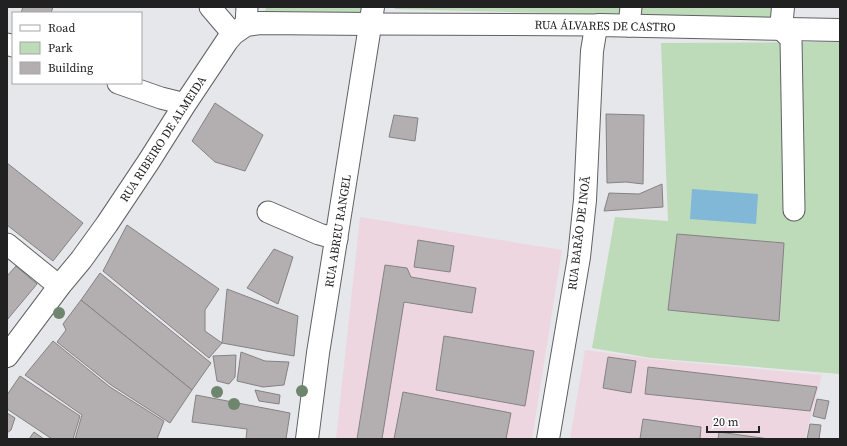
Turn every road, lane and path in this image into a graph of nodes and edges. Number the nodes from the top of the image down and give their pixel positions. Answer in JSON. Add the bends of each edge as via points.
{"nodes":[{"id":1,"x":210,"y":7,"type":"edge"},
{"id":2,"x":783,"y":7,"type":"edge"},
{"id":3,"x":371,"y":16,"type":"edge"},
{"id":4,"x":630,"y":17,"type":"edge"},
{"id":5,"x":242,"y":22,"type":"edge"},
{"id":6,"x":599,"y":25,"type":"junction"},
{"id":7,"x":781,"y":29,"type":"junction"},
{"id":8,"x":840,"y":30,"type":"edge"},
{"id":9,"x":121,"y":84,"type":"edge"},
{"id":10,"x":185,"y":104,"type":"junction"},
{"id":11,"x":794,"y":210,"type":"dead end"},
{"id":12,"x":268,"y":212,"type":"dead end"},
{"id":13,"x":337,"y":239,"type":"junction"},
{"id":14,"x":7,"y":244,"type":"edge"},
{"id":15,"x":60,"y":286,"type":"junction"},
{"id":16,"x":7,"y":356,"type":"edge"},
{"id":17,"x":307,"y":439,"type":"edge"},
{"id":18,"x":548,"y":439,"type":"edge"}],
"edges":[{"from":1,"to":5,"type":"street"},
{"from":2,"to":7,"type":"main road"},
{"from":3,"to":5,"type":"main road"},
{"from":3,"to":6,"type":"street","name":"RUA ÁLVARES DE CASTRO"},
{"from":3,"to":13,"type":"main road","name":"RUA ABREU RANGEL"},
{"from":4,"to":6,"type":"main road","name":"RUA ÁLVARES DE CASTRO"},
{"from":4,"to":7,"type":"main road","name":"RUA ÁLVARES DE CASTRO"},
{"from":5,"to":10,"type":"main road","name":"RUA RIBEIRO DE ALMEIDA"},
{"from":6,"to":18,"type":"main road","name":"RUA BARÃO DE INOÃ","via":[[592,51],[585,200],[578,257]]},
{"from":7,"to":8,"type":"main road","name":"RUA ÁLVARES DE CASTRO"},
{"from":7,"to":11,"type":"street","via":[[791,39]]},
{"from":9,"to":10,"type":"street"},
{"from":10,"to":15,"type":"main road","name":"RUA RIBEIRO DE ALMEIDA","via":[[107,224]]},
{"from":12,"to":13,"type":"street"},
{"from":13,"to":17,"type":"main road","name":"RUA ABREU RANGEL"},
{"from":14,"to":15,"type":"street"},
{"from":15,"to":16,"type":"main road","name":"RUA RIBEIRO DE ALMEIDA"}]}
